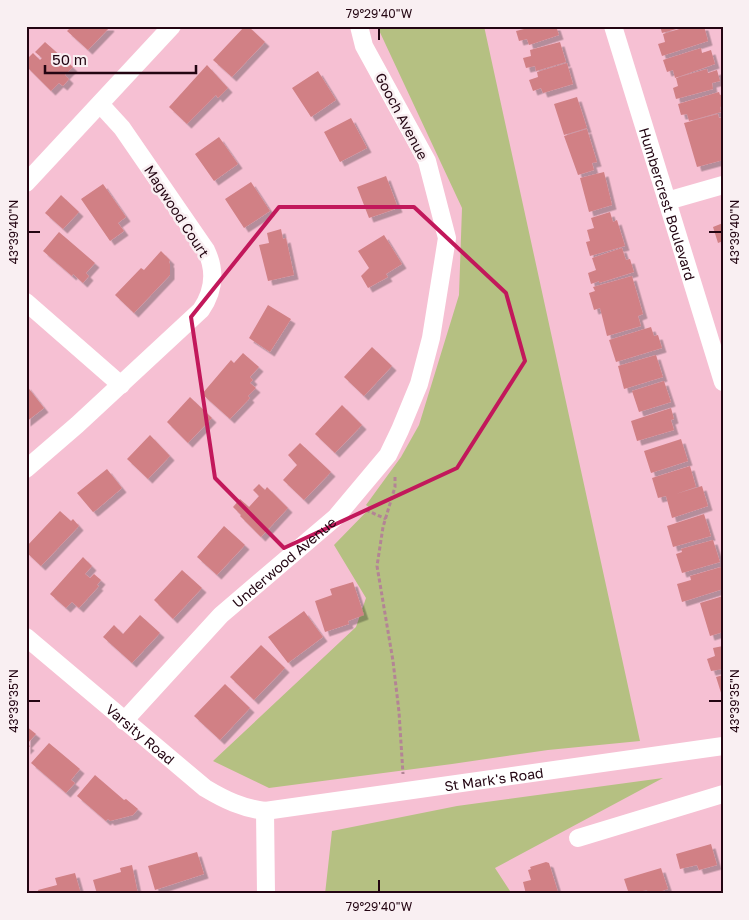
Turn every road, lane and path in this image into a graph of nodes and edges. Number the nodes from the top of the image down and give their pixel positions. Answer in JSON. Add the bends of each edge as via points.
{"nodes":[{"id":1,"x":172,"y":26,"type":"edge"},
{"id":2,"x":359,"y":26,"type":"edge"},
{"id":3,"x":613,"y":26,"type":"edge"},
{"id":4,"x":100,"y":104,"type":"junction"},
{"id":5,"x":26,"y":183,"type":"edge"},
{"id":6,"x":723,"y":185,"type":"edge"},
{"id":7,"x":668,"y":201,"type":"junction"},
{"id":8,"x":26,"y":302,"type":"edge"},
{"id":9,"x":723,"y":382,"type":"edge"},
{"id":10,"x":419,"y":384,"type":"joint"},
{"id":11,"x":120,"y":385,"type":"junction"},
{"id":12,"x":26,"y":469,"type":"edge"},
{"id":13,"x":395,"y":469,"type":"dead end"},
{"id":14,"x":365,"y":510,"type":"dead end"},
{"id":15,"x":386,"y":519,"type":"junction"},
{"id":16,"x":26,"y":637,"type":"edge"},
{"id":17,"x":124,"y":721,"type":"junction"},
{"id":18,"x":723,"y":746,"type":"edge"},
{"id":19,"x":402,"y":766,"type":"dead end"},
{"id":20,"x":723,"y":794,"type":"edge"},
{"id":21,"x":265,"y":811,"type":"junction"},
{"id":22,"x":578,"y":838,"type":"dead end"},
{"id":23,"x":266,"y":894,"type":"edge"}],
"edges":[{"from":1,"to":4,"type":"street"},
{"from":2,"to":10,"type":"street","name":"Gooch Avenue","via":[[364,46],[427,161],[446,238],[431,338]]},
{"from":3,"to":7,"type":"street","name":"Humbercrest Boulevard"},
{"from":4,"to":5,"type":"street"},
{"from":4,"to":11,"type":"street","name":"Magwood Court","via":[[122,128],[206,250],[212,275],[210,294],[201,310]]},
{"from":6,"to":7,"type":"street"},
{"from":7,"to":9,"type":"street","name":"Humbercrest Boulevard"},
{"from":8,"to":11,"type":"street"},
{"from":10,"to":17,"type":"street","name":"Underwood Avenue","via":[[388,455],[336,517],[221,615]]},
{"from":11,"to":12,"type":"street","name":"Magwood Court"},
{"from":13,"to":15,"type":"path","via":[[395,487]]},
{"from":14,"to":15,"type":"path"},
{"from":15,"to":19,"type":"path","via":[[377,566],[393,661]]},
{"from":16,"to":17,"type":"street","name":"Varsity Road"},
{"from":17,"to":21,"type":"street","name":"Varsity Road","via":[[205,788],[234,804]]},
{"from":18,"to":21,"type":"street","name":"St Mark's Road"},
{"from":20,"to":22,"type":"street"},
{"from":21,"to":23,"type":"street"}]}
